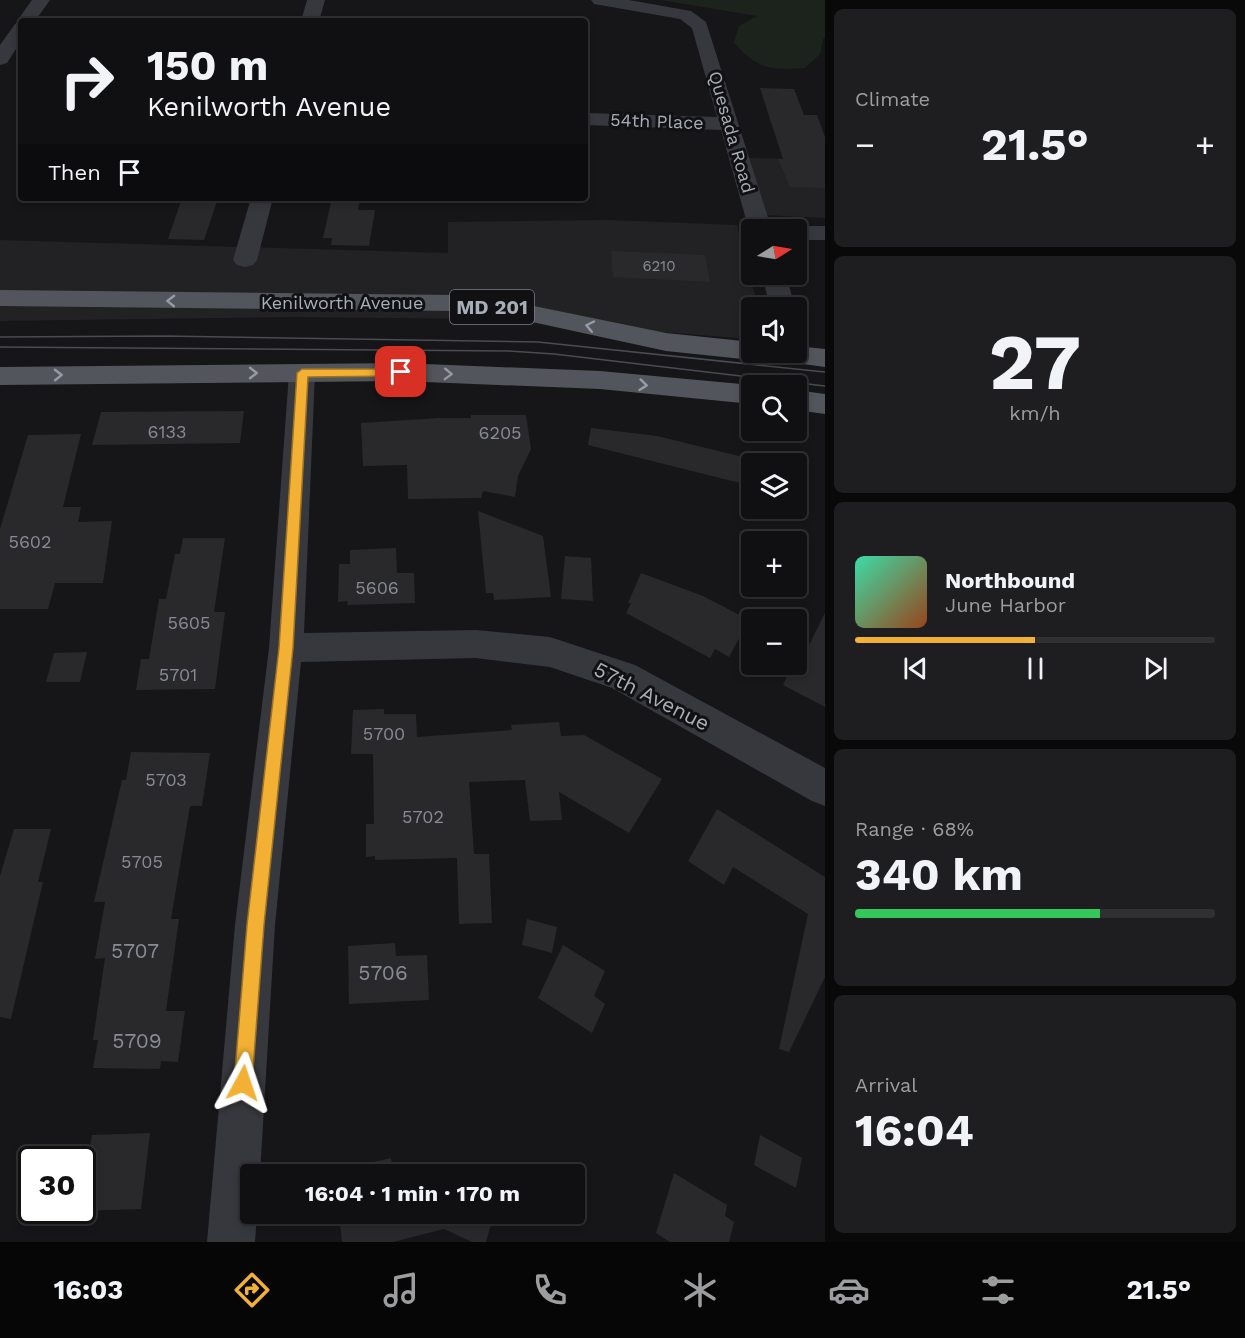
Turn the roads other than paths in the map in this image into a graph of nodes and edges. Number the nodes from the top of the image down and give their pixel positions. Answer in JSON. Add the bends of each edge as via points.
{"nodes":[{"id":1,"x":40,"y":0,"type":"edge"},
{"id":2,"x":316,"y":0,"type":"edge"},
{"id":3,"x":600,"y":0,"type":"edge"},
{"id":4,"x":28,"y":18,"type":"edge"},
{"id":5,"x":311,"y":18,"type":"edge"},
{"id":6,"x":18,"y":32,"type":"edge"},
{"id":7,"x":0,"y":59,"type":"edge"},
{"id":8,"x":588,"y":119,"type":"edge"},
{"id":9,"x":729,"y":124,"type":"junction"},
{"id":10,"x":261,"y":201,"type":"edge"},
{"id":11,"x":758,"y":219,"type":"edge"},
{"id":12,"x":807,"y":232,"type":"edge"},
{"id":13,"x":825,"y":233,"type":"edge"},
{"id":14,"x":245,"y":260,"type":"dead end"},
{"id":15,"x":0,"y":298,"type":"edge"},
{"id":16,"x":741,"y":350,"type":"edge"},
{"id":17,"x":807,"y":356,"type":"edge"},
{"id":18,"x":825,"y":358,"type":"edge"},
{"id":19,"x":302,"y":373,"type":"junction"},
{"id":20,"x":0,"y":376,"type":"edge"},
{"id":21,"x":741,"y":394,"type":"edge"},
{"id":22,"x":807,"y":402,"type":"edge"},
{"id":23,"x":825,"y":404,"type":"edge"},
{"id":24,"x":286,"y":648,"type":"junction"},
{"id":25,"x":825,"y":788,"type":"edge"},
{"id":26,"x":231,"y":1242,"type":"edge"}],
"edges":[{"from":1,"to":4,"type":"street"},
{"from":2,"to":5,"type":"street"},
{"from":3,"to":9,"type":"street","name":"Quesada Road","via":[[685,15],[694,20],[704,33]]},
{"from":6,"to":7,"type":"street"},
{"from":8,"to":9,"type":"street","name":"54th Place"},
{"from":9,"to":11,"type":"street","name":"Quesada Road"},
{"from":10,"to":14,"type":"street"},
{"from":12,"to":13,"type":"street"},
{"from":16,"to":15,"type":"main road","name":"Kenilworth Avenue","number":"MD 201","one_way":true,"via":[[666,342],[504,308],[453,303]]},
{"from":17,"to":18,"type":"main road"},
{"from":20,"to":19,"type":"main road","one_way":true},
{"from":19,"to":21,"type":"main road","one_way":true,"via":[[497,375]]},
{"from":19,"to":24,"type":"street"},
{"from":22,"to":23,"type":"main road"},
{"from":24,"to":25,"type":"street","name":"57th Avenue","via":[[476,644],[550,652],[623,676]]},
{"from":24,"to":26,"type":"street","via":[[255,925]]}]}
